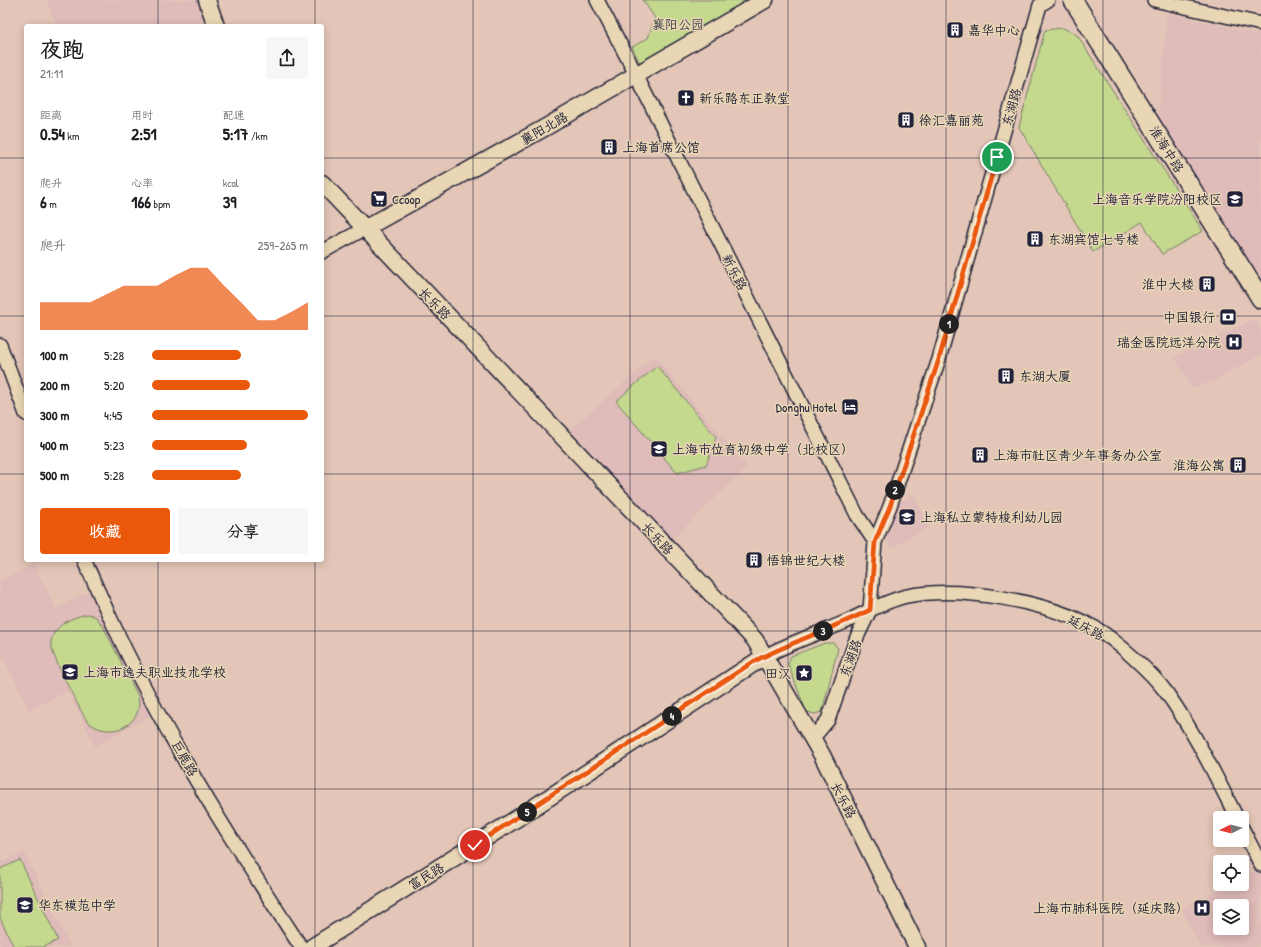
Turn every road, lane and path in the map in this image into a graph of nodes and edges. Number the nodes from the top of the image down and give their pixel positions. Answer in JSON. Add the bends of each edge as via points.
{"nodes":[{"id":1,"x":207,"y":0,"type":"edge"},
{"id":2,"x":597,"y":0,"type":"edge"},
{"id":3,"x":765,"y":0,"type":"edge"},
{"id":4,"x":1048,"y":0,"type":"edge"},
{"id":5,"x":1073,"y":0,"type":"edge"},
{"id":6,"x":1154,"y":0,"type":"edge"},
{"id":7,"x":215,"y":24,"type":"edge"},
{"id":8,"x":1261,"y":24,"type":"edge"},
{"id":9,"x":636,"y":75,"type":"junction"},
{"id":10,"x":324,"y":185,"type":"edge"},
{"id":11,"x":364,"y":229,"type":"junction"},
{"id":12,"x":324,"y":251,"type":"edge"},
{"id":13,"x":1261,"y":299,"type":"edge"},
{"id":14,"x":0,"y":345,"type":"edge"},
{"id":15,"x":24,"y":409,"type":"edge"},
{"id":16,"x":875,"y":542,"type":"junction"},
{"id":17,"x":85,"y":562,"type":"edge"},
{"id":18,"x":870,"y":610,"type":"junction"},
{"id":19,"x":765,"y":656,"type":"junction"},
{"id":20,"x":812,"y":739,"type":"junction"},
{"id":21,"x":1234,"y":811,"type":"edge"},
{"id":22,"x":1249,"y":842,"type":"edge"},
{"id":23,"x":1261,"y":866,"type":"edge"},
{"id":24,"x":301,"y":947,"type":"edge"},
{"id":25,"x":312,"y":947,"type":"edge"},
{"id":26,"x":917,"y":947,"type":"edge"}],
"edges":[{"from":1,"to":7,"type":"street"},
{"from":2,"to":9,"type":"street","name":"新乐路"},
{"from":3,"to":9,"type":"street","name":"襄阳北路"},
{"from":4,"to":16,"type":"street","name":"东湖路","via":[[1040,5],[939,359],[890,506]]},
{"from":5,"to":13,"type":"main road","name":"淮海中路"},
{"from":6,"to":8,"type":"street"},
{"from":9,"to":11,"type":"street","name":"襄阳北路"},
{"from":9,"to":16,"type":"street","name":"新乐路","via":[[857,515]]},
{"from":10,"to":11,"type":"street","name":"长乐路"},
{"from":11,"to":12,"type":"street","name":"襄阳北路"},
{"from":11,"to":19,"type":"street","name":"长乐路","via":[[755,640]]},
{"from":14,"to":15,"type":"street"},
{"from":16,"to":18,"type":"street","name":"东湖路"},
{"from":17,"to":24,"type":"street","name":"巨鹿路","via":[[126,651],[182,755]]},
{"from":18,"to":19,"type":"street","name":"富民路"},
{"from":18,"to":20,"type":"street","name":"东湖路","via":[[857,637],[828,720]]},
{"from":18,"to":21,"type":"street","name":"延庆路","via":[[906,596],[970,594],[1039,606],[1097,630],[1141,666],[1165,691],[1204,752]]},
{"from":19,"to":20,"type":"street","name":"长乐路"},
{"from":19,"to":25,"type":"street","name":"富民路","via":[[516,819]]},
{"from":20,"to":26,"type":"street","name":"长乐路"},
{"from":22,"to":23,"type":"street"}]}
